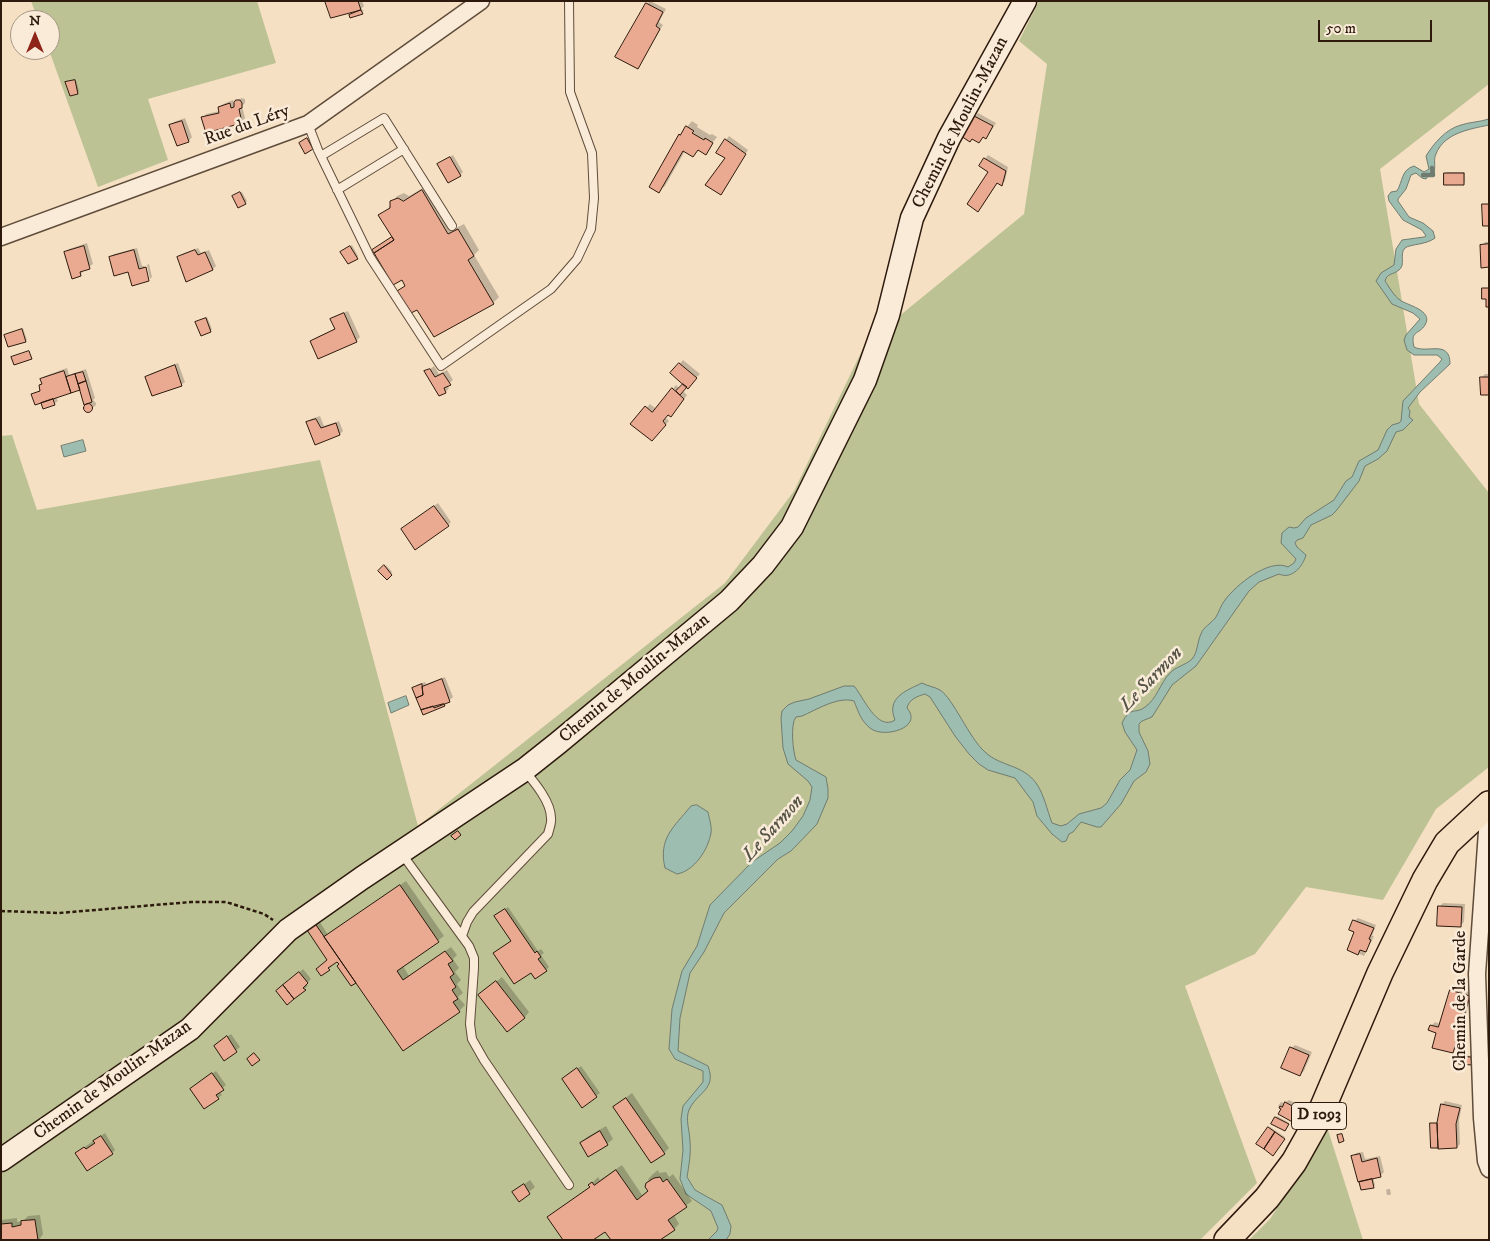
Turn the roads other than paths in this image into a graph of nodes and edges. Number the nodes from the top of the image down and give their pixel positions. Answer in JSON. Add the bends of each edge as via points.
{"nodes":[{"id":1,"x":481,"y":1,"type":"edge"},
{"id":2,"x":569,"y":1,"type":"edge"},
{"id":3,"x":1025,"y":1,"type":"edge"},
{"id":4,"x":308,"y":124,"type":"junction"},
{"id":5,"x":404,"y":150,"type":"junction"},
{"id":6,"x":321,"y":156,"type":"junction"},
{"id":7,"x":337,"y":190,"type":"junction"},
{"id":8,"x":452,"y":226,"type":"dead end"},
{"id":9,"x":1,"y":237,"type":"edge"},
{"id":10,"x":524,"y":770,"type":"junction"},
{"id":11,"x":1488,"y":799,"type":"edge"},
{"id":12,"x":401,"y":852,"type":"junction"},
{"id":13,"x":462,"y":936,"type":"junction"},
{"id":14,"x":1,"y":1160,"type":"edge"},
{"id":15,"x":1489,"y":1169,"type":"edge"},
{"id":16,"x":569,"y":1185,"type":"dead end"},
{"id":17,"x":1227,"y":1240,"type":"edge"}],
"edges":[{"from":1,"to":4,"type":"street","name":"Rue du Léry"},
{"from":2,"to":7,"type":"lane","via":[[570,92],[592,153],[594,198],[591,229],[577,259],[551,290],[441,366],[370,257]]},
{"from":3,"to":10,"type":"street","name":"Chemin de Moulin-Mazan","via":[[949,138],[912,218],[888,315],[865,380],[792,527],[763,565],[729,601]]},
{"from":4,"to":6,"type":"lane"},
{"from":4,"to":9,"type":"street","name":"Rue du Léry"},
{"from":5,"to":6,"type":"lane","via":[[384,118]]},
{"from":5,"to":7,"type":"lane"},
{"from":5,"to":8,"type":"lane"},
{"from":6,"to":7,"type":"lane"},
{"from":10,"to":12,"type":"street","name":"Chemin de Moulin-Mazan"},
{"from":10,"to":13,"type":"lane","via":[[538,786],[550,809],[552,818],[548,834],[473,912]]},
{"from":11,"to":15,"type":"street","name":"Chemin de la Garde","via":[[1477,974],[1482,1118]]},
{"from":11,"to":17,"type":"main road","number":"D 1093","via":[[1447,843],[1424,880],[1380,972],[1317,1121],[1298,1154],[1267,1198]]},
{"from":12,"to":13,"type":"lane"},
{"from":12,"to":14,"type":"street","name":"Chemin de Moulin-Mazan","via":[[288,930],[190,1029]]},
{"from":13,"to":16,"type":"lane","via":[[474,958],[472,1038]]}]}
